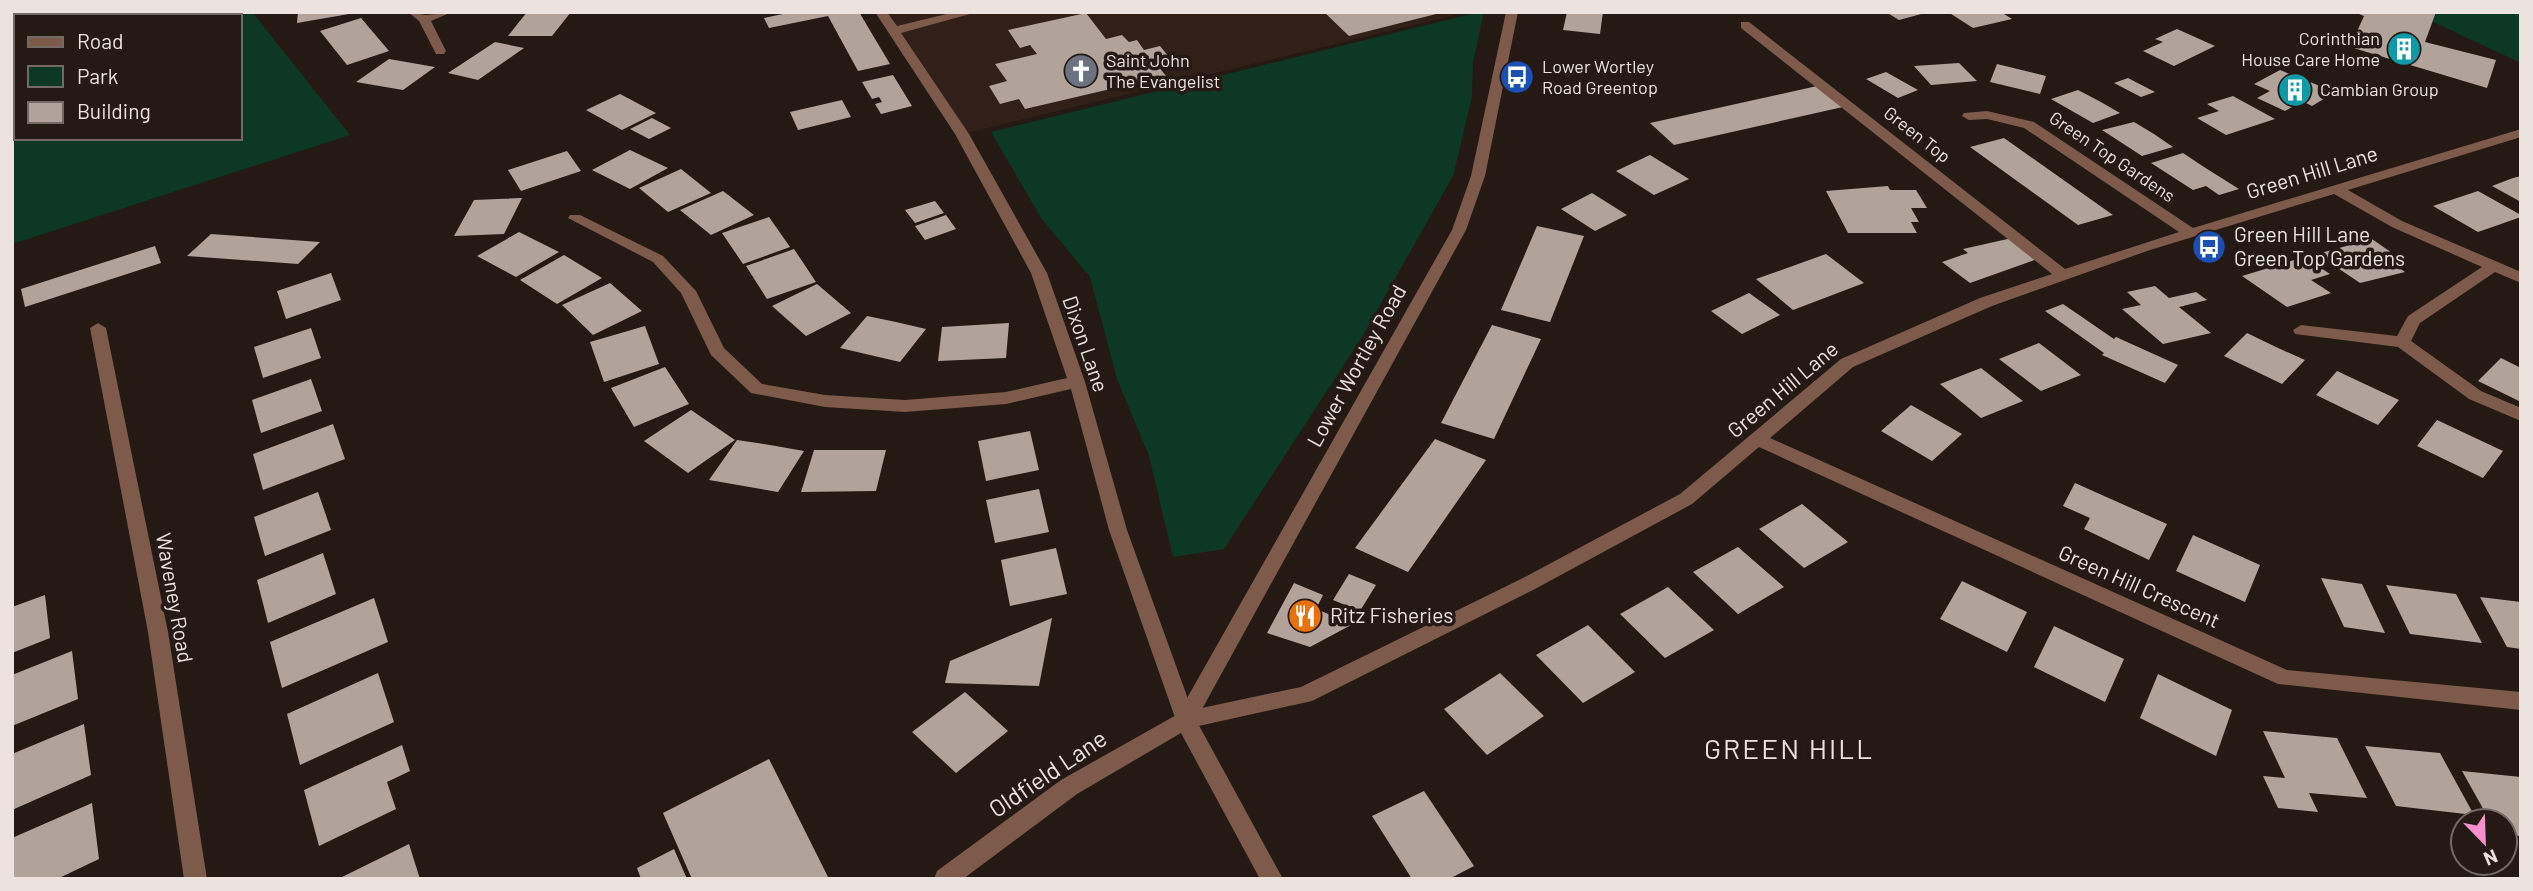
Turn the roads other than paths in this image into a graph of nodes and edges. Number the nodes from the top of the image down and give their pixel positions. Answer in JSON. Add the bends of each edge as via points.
{"nodes":[{"id":1,"x":446,"y":12,"type":"edge"},
{"id":2,"x":881,"y":12,"type":"edge"},
{"id":3,"x":971,"y":12,"type":"edge"},
{"id":4,"x":1512,"y":12,"type":"edge"},
{"id":5,"x":419,"y":16,"type":"edge"},
{"id":6,"x":1745,"y":25,"type":"dead end"},
{"id":7,"x":893,"y":30,"type":"junction"},
{"id":8,"x":440,"y":51,"type":"dead end"},
{"id":9,"x":1969,"y":116,"type":"dead end"},
{"id":10,"x":2521,"y":132,"type":"edge"},
{"id":11,"x":2337,"y":190,"type":"junction"},
{"id":12,"x":575,"y":218,"type":"dead end"},
{"id":13,"x":2189,"y":232,"type":"junction"},
{"id":14,"x":2494,"y":266,"type":"junction"},
{"id":15,"x":2064,"y":276,"type":"junction"},
{"id":16,"x":2521,"y":278,"type":"edge"},
{"id":17,"x":98,"y":328,"type":"dead end"},
{"id":18,"x":2301,"y":330,"type":"dead end"},
{"id":19,"x":2402,"y":342,"type":"junction"},
{"id":20,"x":1077,"y":382,"type":"junction"},
{"id":21,"x":2521,"y":415,"type":"edge"},
{"id":22,"x":1759,"y":440,"type":"junction"},
{"id":23,"x":2521,"y":702,"type":"edge"},
{"id":24,"x":1185,"y":720,"type":"junction"},
{"id":25,"x":196,"y":879,"type":"edge"},
{"id":26,"x":945,"y":879,"type":"edge"},
{"id":27,"x":1272,"y":879,"type":"edge"}],
"edges":[{"from":1,"to":5,"type":"street"},
{"from":2,"to":7,"type":"street","name":"Dixon Lane"},
{"from":3,"to":7,"type":"street"},
{"from":4,"to":24,"type":"street","name":"Lower Wortley Road","via":[[1478,176],[1459,230]]},
{"from":5,"to":8,"type":"street"},
{"from":6,"to":15,"type":"street","name":"Green Top"},
{"from":7,"to":20,"type":"street","name":"Dixon Lane","via":[[962,134],[1039,272]]},
{"from":9,"to":13,"type":"street","name":"Green Top Gardens","via":[[1987,115],[2029,125]]},
{"from":10,"to":11,"type":"street","name":"Green Hill Lane"},
{"from":11,"to":13,"type":"street","name":"Green Hill Lane"},
{"from":11,"to":14,"type":"street","via":[[2397,224]]},
{"from":12,"to":20,"type":"street","via":[[658,259],[688,291],[717,351],[757,389],[825,401],[905,406],[1006,398]]},
{"from":13,"to":15,"type":"street","name":"Green Hill Lane"},
{"from":14,"to":16,"type":"street"},
{"from":14,"to":19,"type":"street","via":[[2414,320]]},
{"from":15,"to":22,"type":"street","name":"Green Hill Lane","via":[[1986,302],[1847,363]]},
{"from":17,"to":25,"type":"street","name":"Waveney Road","via":[[158,632]]},
{"from":18,"to":19,"type":"street"},
{"from":19,"to":21,"type":"street","via":[[2475,395]]},
{"from":20,"to":24,"type":"street","name":"Dixon Lane","via":[[1118,530]]},
{"from":22,"to":23,"type":"street","name":"Green Hill Crescent","via":[[2285,678]]},
{"from":22,"to":24,"type":"street","name":"Green Hill Lane","via":[[1686,499],[1305,695]]},
{"from":24,"to":26,"type":"street","name":"Oldfield Lane","via":[[1069,787]]},
{"from":24,"to":27,"type":"street","name":"Dixon Lane"}]}
